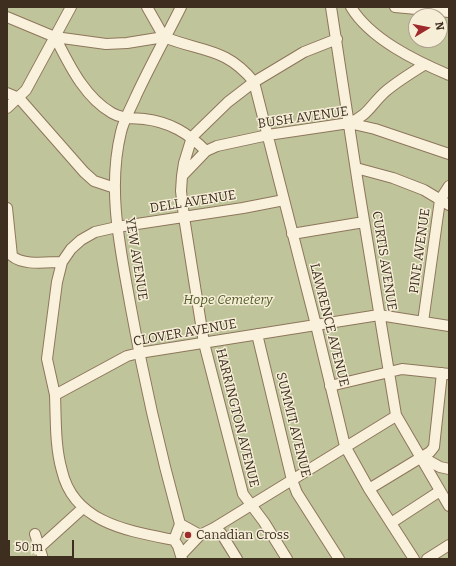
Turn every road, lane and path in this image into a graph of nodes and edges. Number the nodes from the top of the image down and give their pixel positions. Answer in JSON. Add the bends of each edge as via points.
{"nodes":[{"id":1,"x":71,"y":7,"type":"edge"},
{"id":2,"x":147,"y":7,"type":"edge"},
{"id":3,"x":181,"y":7,"type":"edge"},
{"id":4,"x":331,"y":7,"type":"edge"},
{"id":5,"x":351,"y":7,"type":"edge"},
{"id":6,"x":395,"y":7,"type":"edge"},
{"id":7,"x":449,"y":12,"type":"edge"},
{"id":8,"x":7,"y":17,"type":"edge"},
{"id":9,"x":164,"y":36,"type":"junction"},
{"id":10,"x":55,"y":37,"type":"junction"},
{"id":11,"x":336,"y":39,"type":"junction"},
{"id":12,"x":424,"y":64,"type":"junction"},
{"id":13,"x":449,"y":75,"type":"edge"},
{"id":14,"x":254,"y":82,"type":"junction"},
{"id":15,"x":7,"y":93,"type":"edge"},
{"id":16,"x":19,"y":98,"type":"junction"},
{"id":17,"x":7,"y":108,"type":"edge"},
{"id":18,"x":126,"y":118,"type":"junction"},
{"id":19,"x":349,"y":123,"type":"junction"},
{"id":20,"x":268,"y":135,"type":"junction"},
{"id":21,"x":192,"y":137,"type":"junction"},
{"id":22,"x":206,"y":151,"type":"junction"},
{"id":23,"x":449,"y":154,"type":"edge"},
{"id":24,"x":356,"y":168,"type":"junction"},
{"id":25,"x":182,"y":176,"type":"junction"},
{"id":26,"x":449,"y":186,"type":"edge"},
{"id":27,"x":115,"y":188,"type":"junction"},
{"id":28,"x":284,"y":200,"type":"junction"},
{"id":29,"x":445,"y":202,"type":"edge"},
{"id":30,"x":7,"y":208,"type":"edge"},
{"id":31,"x":184,"y":217,"type":"junction"},
{"id":32,"x":364,"y":222,"type":"junction"},
{"id":33,"x":117,"y":227,"type":"junction"},
{"id":34,"x":292,"y":234,"type":"junction"},
{"id":35,"x":62,"y":262,"type":"junction"},
{"id":36,"x":379,"y":315,"type":"junction"},
{"id":37,"x":423,"y":322,"type":"junction"},
{"id":38,"x":316,"y":325,"type":"junction"},
{"id":39,"x":449,"y":326,"type":"edge"},
{"id":40,"x":257,"y":334,"type":"junction"},
{"id":41,"x":204,"y":343,"type":"junction"},
{"id":42,"x":139,"y":353,"type":"junction"},
{"id":43,"x":388,"y":371,"type":"junction"},
{"id":44,"x":446,"y":374,"type":"edge"},
{"id":45,"x":330,"y":386,"type":"junction"},
{"id":46,"x":55,"y":395,"type":"junction"},
{"id":47,"x":396,"y":416,"type":"junction"},
{"id":48,"x":345,"y":446,"type":"junction"},
{"id":49,"x":420,"y":456,"type":"junction"},
{"id":50,"x":449,"y":469,"type":"edge"},
{"id":51,"x":292,"y":480,"type":"junction"},
{"id":52,"x":369,"y":489,"type":"junction"},
{"id":53,"x":440,"y":491,"type":"junction"},
{"id":54,"x":250,"y":506,"type":"junction"},
{"id":55,"x":449,"y":506,"type":"edge"},
{"id":56,"x":83,"y":508,"type":"junction"},
{"id":57,"x":391,"y":523,"type":"junction"},
{"id":58,"x":180,"y":524,"type":"junction"},
{"id":59,"x":214,"y":528,"type":"junction"},
{"id":60,"x":35,"y":534,"type":"dead end"},
{"id":61,"x":200,"y":535,"type":"junction"},
{"id":62,"x":174,"y":540,"type":"junction"},
{"id":63,"x":449,"y":545,"type":"edge"},
{"id":64,"x":40,"y":547,"type":"junction"},
{"id":65,"x":182,"y":557,"type":"edge"},
{"id":66,"x":43,"y":559,"type":"edge"},
{"id":67,"x":238,"y":559,"type":"edge"},
{"id":68,"x":287,"y":559,"type":"edge"},
{"id":69,"x":339,"y":559,"type":"edge"},
{"id":70,"x":414,"y":559,"type":"edge"},
{"id":71,"x":427,"y":559,"type":"edge"}],
"edges":[{"from":1,"to":10,"type":"lane"},
{"from":2,"to":9,"type":"lane"},
{"from":3,"to":9,"type":"lane","name":"YEW AVENUE"},
{"from":4,"to":11,"type":"lane","name":"CURTIS AVENUE"},
{"from":5,"to":12,"type":"lane","via":[[356,16],[379,36]]},
{"from":6,"to":7,"type":"lane"},
{"from":8,"to":10,"type":"lane"},
{"from":9,"to":10,"type":"lane","via":[[128,43],[106,44]]},
{"from":9,"to":14,"type":"lane","via":[[222,55],[243,68]]},
{"from":9,"to":18,"type":"lane","name":"YEW AVENUE"},
{"from":10,"to":16,"type":"lane"},
{"from":10,"to":18,"type":"lane","via":[[89,93],[112,113]]},
{"from":11,"to":14,"type":"lane","name":"HARRINGTON AVENUE","via":[[304,52]]},
{"from":11,"to":19,"type":"lane","name":"CURTIS AVENUE"},
{"from":12,"to":13,"type":"lane"},
{"from":12,"to":19,"type":"lane","via":[[385,92],[362,118]]},
{"from":14,"to":20,"type":"lane","name":"LAWRENCE AVENUE"},
{"from":14,"to":21,"type":"lane","name":"HARRINGTON AVENUE","via":[[228,102]]},
{"from":15,"to":16,"type":"lane"},
{"from":16,"to":17,"type":"lane"},
{"from":16,"to":27,"type":"lane","via":[[84,172],[94,181]]},
{"from":18,"to":21,"type":"lane","via":[[157,121],[173,126]]},
{"from":18,"to":27,"type":"lane","name":"YEW AVENUE","via":[[117,148]]},
{"from":19,"to":20,"type":"lane","name":"BUSH AVENUE"},
{"from":19,"to":23,"type":"lane","name":"BUSH AVENUE"},
{"from":19,"to":24,"type":"lane","name":"CURTIS AVENUE"},
{"from":20,"to":22,"type":"lane","name":"BUSH AVENUE","via":[[217,146]]},
{"from":20,"to":28,"type":"lane","name":"LAWRENCE AVENUE"},
{"from":21,"to":22,"type":"lane"},
{"from":21,"to":25,"type":"lane","name":"HARRINGTON AVENUE"},
{"from":22,"to":25,"type":"lane","name":"BUSH AVENUE"},
{"from":24,"to":29,"type":"lane","via":[[393,178],[424,190]]},
{"from":24,"to":32,"type":"lane","name":"CURTIS AVENUE"},
{"from":25,"to":31,"type":"lane","name":"HARRINGTON AVENUE"},
{"from":26,"to":29,"type":"lane","name":"PINE AVENUE"},
{"from":27,"to":33,"type":"lane","name":"YEW AVENUE"},
{"from":28,"to":31,"type":"lane","name":"DELL AVENUE"},
{"from":28,"to":34,"type":"lane","name":"LAWRENCE AVENUE"},
{"from":29,"to":37,"type":"lane","name":"PINE AVENUE"},
{"from":30,"to":35,"type":"lane","via":[[12,256],[28,262]]},
{"from":31,"to":33,"type":"lane","name":"DELL AVENUE"},
{"from":31,"to":41,"type":"lane","name":"HARRINGTON AVENUE"},
{"from":32,"to":34,"type":"lane"},
{"from":32,"to":36,"type":"lane","name":"CURTIS AVENUE"},
{"from":33,"to":35,"type":"lane","name":"DELL AVENUE","via":[[95,232],[82,240]]},
{"from":33,"to":42,"type":"lane","name":"YEW AVENUE"},
{"from":34,"to":38,"type":"lane","name":"LAWRENCE AVENUE"},
{"from":35,"to":46,"type":"lane","name":"DELL AVENUE","via":[[51,317],[47,359]]},
{"from":36,"to":37,"type":"lane","name":"CLOVER AVENUE"},
{"from":36,"to":38,"type":"lane","name":"CLOVER AVENUE"},
{"from":36,"to":43,"type":"lane","name":"CURTIS AVENUE"},
{"from":37,"to":39,"type":"lane","name":"CLOVER AVENUE"},
{"from":38,"to":40,"type":"lane","name":"CLOVER AVENUE"},
{"from":38,"to":45,"type":"lane","name":"LAWRENCE AVENUE"},
{"from":40,"to":41,"type":"lane","name":"CLOVER AVENUE"},
{"from":40,"to":51,"type":"lane","name":"SUMMIT AVENUE"},
{"from":41,"to":42,"type":"lane","name":"CLOVER AVENUE"},
{"from":41,"to":54,"type":"lane","name":"HARRINGTON AVENUE","via":[[243,494]]},
{"from":42,"to":46,"type":"lane","name":"CLOVER AVENUE","via":[[127,356]]},
{"from":42,"to":58,"type":"lane","name":"YEW AVENUE"},
{"from":43,"to":44,"type":"lane","via":[[402,369]]},
{"from":43,"to":45,"type":"lane"},
{"from":43,"to":47,"type":"lane","name":"CURTIS AVENUE"},
{"from":44,"to":49,"type":"lane","via":[[434,447],[430,452]]},
{"from":45,"to":48,"type":"lane","name":"LAWRENCE AVENUE"},
{"from":46,"to":56,"type":"lane","via":[[61,470],[66,486]]},
{"from":47,"to":48,"type":"lane"},
{"from":47,"to":49,"type":"lane","name":"CURTIS AVENUE"},
{"from":48,"to":51,"type":"lane"},
{"from":48,"to":52,"type":"lane","name":"LAWRENCE AVENUE"},
{"from":49,"to":50,"type":"lane"},
{"from":49,"to":52,"type":"lane"},
{"from":49,"to":53,"type":"lane","name":"CURTIS AVENUE"},
{"from":51,"to":54,"type":"lane"},
{"from":51,"to":69,"type":"lane","name":"SUMMIT AVENUE","via":[[297,493]]},
{"from":52,"to":57,"type":"lane","name":"LAWRENCE AVENUE"},
{"from":53,"to":55,"type":"lane","name":"CURTIS AVENUE"},
{"from":53,"to":57,"type":"lane"},
{"from":54,"to":59,"type":"lane"},
{"from":54,"to":68,"type":"lane","name":"HARRINGTON AVENUE","via":[[264,522]]},
{"from":56,"to":62,"type":"lane","via":[[109,524]]},
{"from":56,"to":64,"type":"lane"},
{"from":57,"to":70,"type":"lane","name":"LAWRENCE AVENUE"},
{"from":58,"to":61,"type":"lane"},
{"from":58,"to":62,"type":"lane"},
{"from":59,"to":61,"type":"lane"},
{"from":59,"to":67,"type":"lane","via":[[221,533]]},
{"from":60,"to":64,"type":"lane"},
{"from":61,"to":65,"type":"lane"},
{"from":62,"to":65,"type":"lane"},
{"from":63,"to":71,"type":"lane"},
{"from":64,"to":66,"type":"lane"}]}
